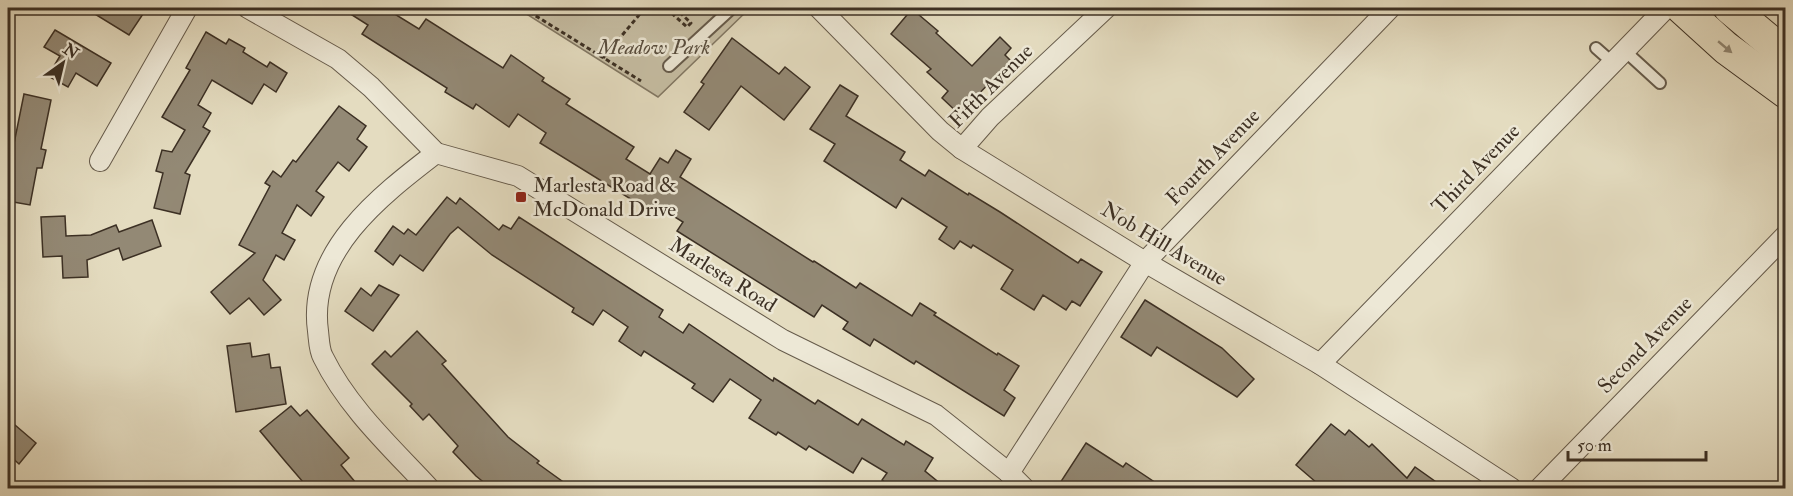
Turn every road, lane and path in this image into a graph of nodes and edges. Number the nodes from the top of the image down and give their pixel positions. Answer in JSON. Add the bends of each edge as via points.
{"nodes":[{"id":1,"x":187,"y":8,"type":"edge"},
{"id":2,"x":248,"y":8,"type":"edge"},
{"id":3,"x":523,"y":8,"type":"edge"},
{"id":4,"x":645,"y":8,"type":"edge"},
{"id":5,"x":666,"y":8,"type":"edge"},
{"id":6,"x":675,"y":8,"type":"edge"},
{"id":7,"x":732,"y":8,"type":"edge"},
{"id":8,"x":819,"y":8,"type":"edge"},
{"id":9,"x":1106,"y":8,"type":"edge"},
{"id":10,"x":1390,"y":8,"type":"edge"},
{"id":11,"x":1666,"y":8,"type":"edge"},
{"id":12,"x":1682,"y":8,"type":"edge"},
{"id":13,"x":1730,"y":8,"type":"edge"},
{"id":14,"x":1596,"y":48,"type":"dead end"},
{"id":15,"x":1785,"y":55,"type":"edge"},
{"id":16,"x":1619,"y":57,"type":"junction"},
{"id":17,"x":603,"y":58,"type":"junction"},
{"id":18,"x":669,"y":66,"type":"dead end"},
{"id":19,"x":640,"y":81,"type":"dead end"},
{"id":20,"x":1660,"y":83,"type":"dead end"},
{"id":21,"x":1785,"y":92,"type":"edge"},
{"id":22,"x":962,"y":149,"type":"junction"},
{"id":23,"x":435,"y":153,"type":"junction"},
{"id":24,"x":100,"y":161,"type":"dead end"},
{"id":25,"x":1785,"y":235,"type":"edge"},
{"id":26,"x":1145,"y":262,"type":"junction"},
{"id":27,"x":1320,"y":364,"type":"junction"},
{"id":28,"x":1009,"y":473,"type":"junction"},
{"id":29,"x":429,"y":489,"type":"edge"},
{"id":30,"x":1024,"y":489,"type":"edge"},
{"id":31,"x":1511,"y":489,"type":"edge"},
{"id":32,"x":1540,"y":489,"type":"edge"}],
"edges":[{"from":1,"to":24,"type":"street"},
{"from":2,"to":23,"type":"street","via":[[338,59]]},
{"from":3,"to":17,"type":"path"},
{"from":4,"to":17,"type":"path"},
{"from":5,"to":6,"type":"path","via":[[687,27],[691,23]]},
{"from":7,"to":18,"type":"lane"},
{"from":8,"to":22,"type":"street","name":"Nob Hill Avenue"},
{"from":9,"to":22,"type":"street","name":"Fifth Avenue","via":[[990,117]]},
{"from":10,"to":26,"type":"street","name":"Fourth Avenue"},
{"from":11,"to":16,"type":"street","name":"Third Avenue"},
{"from":12,"to":21,"type":"main road","one_way":true,"via":[[1726,48]]},
{"from":13,"to":15,"type":"main road"},
{"from":14,"to":16,"type":"lane"},
{"from":16,"to":20,"type":"lane"},
{"from":16,"to":27,"type":"street","name":"Third Avenue"},
{"from":17,"to":19,"type":"path"},
{"from":22,"to":26,"type":"street","name":"Nob Hill Avenue"},
{"from":23,"to":28,"type":"street","name":"Marlesta Road","via":[[518,176],[783,340],[936,415]]},
{"from":23,"to":29,"type":"street","via":[[352,226],[322,278],[315,313],[322,356],[353,406]]},
{"from":25,"to":32,"type":"street","name":"Second Avenue"},
{"from":26,"to":27,"type":"street","name":"Nob Hill Avenue"},
{"from":26,"to":28,"type":"street","name":"Fourth Avenue"},
{"from":27,"to":31,"type":"street","name":"Nob Hill Avenue"},
{"from":28,"to":30,"type":"street","name":"Marlesta Road"}]}
